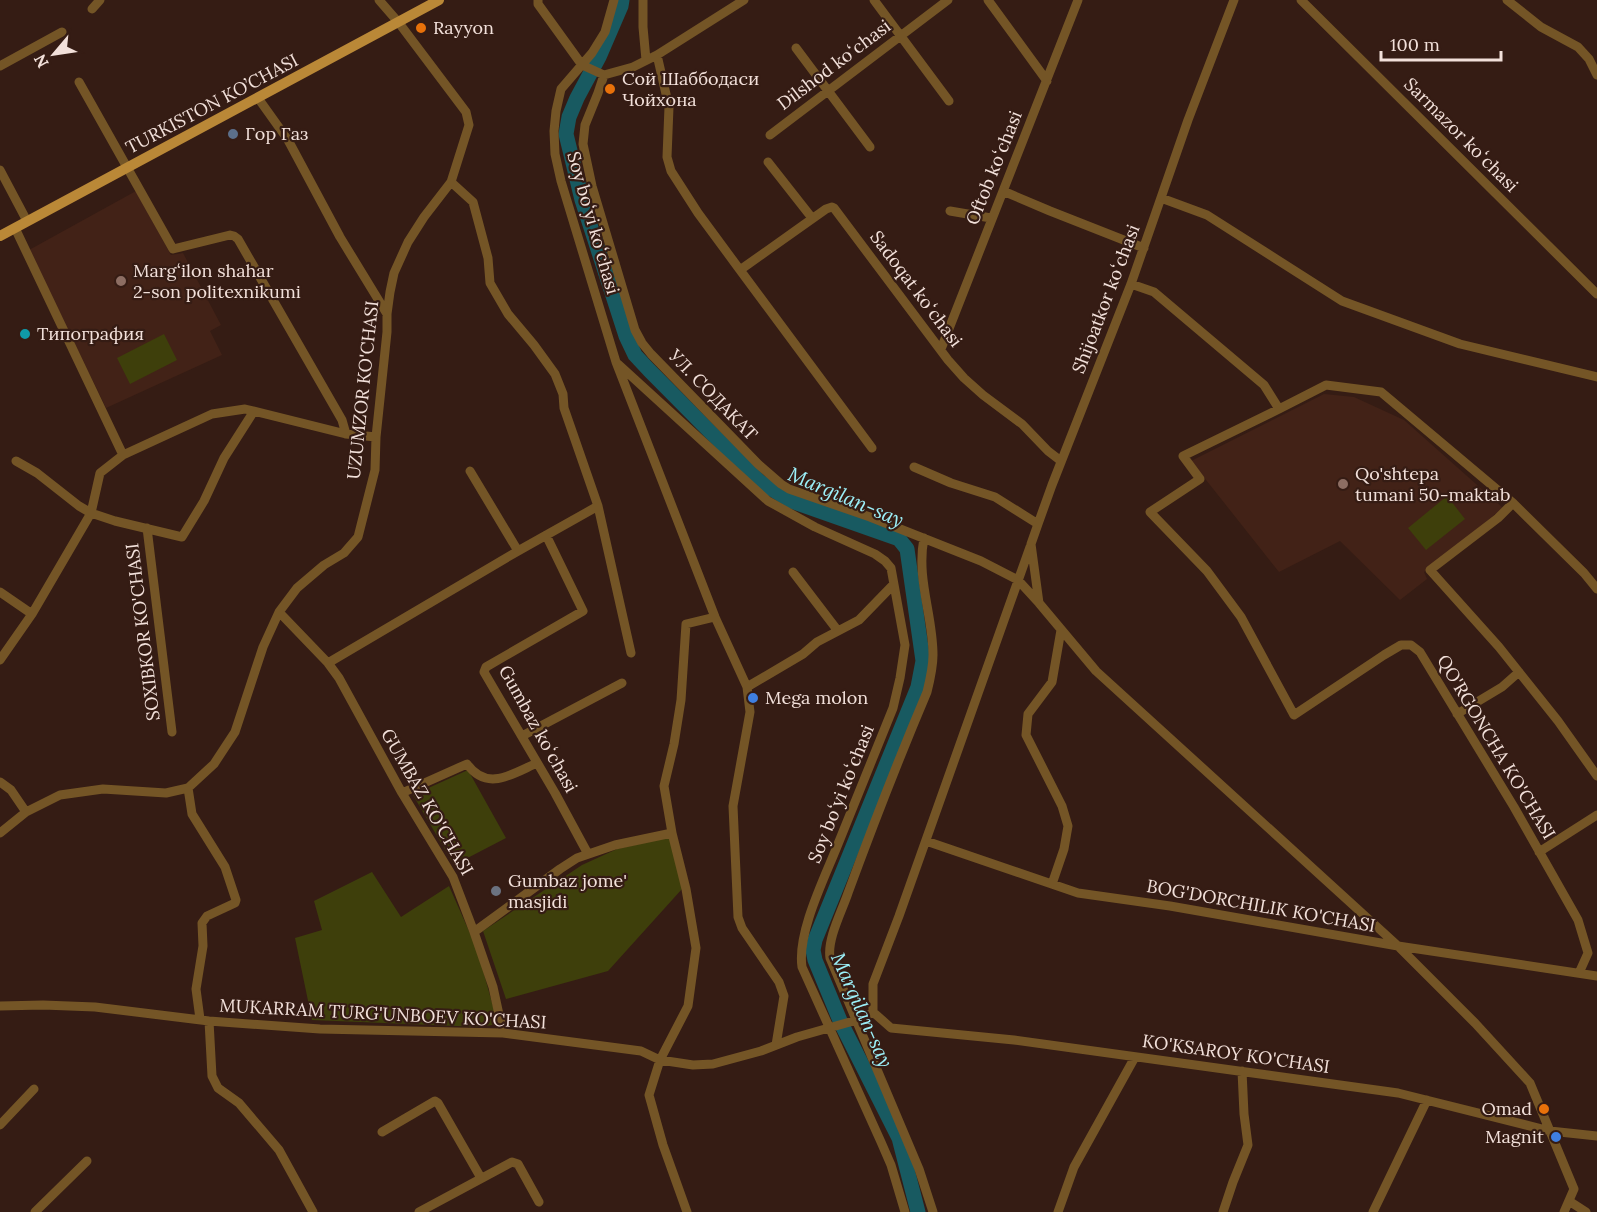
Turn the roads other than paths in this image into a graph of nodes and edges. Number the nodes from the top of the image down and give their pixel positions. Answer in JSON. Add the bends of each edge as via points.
{"nodes":[{"id":1,"x":100,"y":0,"type":"edge"},
{"id":2,"x":379,"y":0,"type":"edge"},
{"id":3,"x":439,"y":0,"type":"edge"},
{"id":4,"x":538,"y":0,"type":"edge"},
{"id":5,"x":614,"y":0,"type":"edge"},
{"id":6,"x":644,"y":0,"type":"edge"},
{"id":7,"x":744,"y":0,"type":"edge"},
{"id":8,"x":874,"y":0,"type":"edge"},
{"id":9,"x":948,"y":0,"type":"edge"},
{"id":10,"x":988,"y":0,"type":"edge"},
{"id":11,"x":1078,"y":0,"type":"edge"},
{"id":12,"x":1234,"y":0,"type":"edge"},
{"id":13,"x":1301,"y":0,"type":"edge"},
{"id":14,"x":1507,"y":0,"type":"edge"},
{"id":15,"x":1518,"y":3,"type":"edge"},
{"id":16,"x":92,"y":9,"type":"dead end"},
{"id":17,"x":399,"y":23,"type":"junction"},
{"id":18,"x":62,"y":32,"type":"dead end"},
{"id":19,"x":900,"y":36,"type":"junction"},
{"id":20,"x":796,"y":48,"type":"dead end"},
{"id":21,"x":657,"y":55,"type":"junction"},
{"id":22,"x":646,"y":60,"type":"junction"},
{"id":23,"x":0,"y":66,"type":"edge"},
{"id":24,"x":583,"y":66,"type":"junction"},
{"id":25,"x":602,"y":75,"type":"junction"},
{"id":26,"x":1597,"y":75,"type":"edge"},
{"id":27,"x":1047,"y":81,"type":"junction"},
{"id":28,"x":79,"y":82,"type":"dead end"},
{"id":29,"x":828,"y":90,"type":"junction"},
{"id":30,"x":258,"y":98,"type":"junction"},
{"id":31,"x":949,"y":101,"type":"dead end"},
{"id":32,"x":770,"y":135,"type":"dead end"},
{"id":33,"x":870,"y":147,"type":"dead end"},
{"id":34,"x":768,"y":162,"type":"dead end"},
{"id":35,"x":126,"y":168,"type":"junction"},
{"id":36,"x":0,"y":170,"type":"edge"},
{"id":37,"x":451,"y":182,"type":"junction"},
{"id":38,"x":1003,"y":191,"type":"junction"},
{"id":39,"x":1161,"y":198,"type":"junction"},
{"id":40,"x":950,"y":211,"type":"dead end"},
{"id":41,"x":812,"y":218,"type":"junction"},
{"id":42,"x":991,"y":218,"type":"junction"},
{"id":43,"x":27,"y":221,"type":"junction"},
{"id":44,"x":15,"y":228,"type":"junction"},
{"id":45,"x":0,"y":236,"type":"edge"},
{"id":46,"x":1144,"y":248,"type":"junction"},
{"id":47,"x":740,"y":270,"type":"junction"},
{"id":48,"x":1131,"y":284,"type":"junction"},
{"id":49,"x":1597,"y":294,"type":"edge"},
{"id":50,"x":387,"y":314,"type":"junction"},
{"id":51,"x":940,"y":349,"type":"junction"},
{"id":52,"x":616,"y":362,"type":"junction"},
{"id":53,"x":1597,"y":377,"type":"edge"},
{"id":54,"x":1279,"y":409,"type":"junction"},
{"id":55,"x":254,"y":411,"type":"junction"},
{"id":56,"x":346,"y":434,"type":"junction"},
{"id":57,"x":376,"y":437,"type":"junction"},
{"id":58,"x":872,"y":448,"type":"dead end"},
{"id":59,"x":123,"y":455,"type":"junction"},
{"id":60,"x":16,"y":461,"type":"dead end"},
{"id":61,"x":1061,"y":461,"type":"junction"},
{"id":62,"x":914,"y":467,"type":"dead end"},
{"id":63,"x":470,"y":471,"type":"dead end"},
{"id":64,"x":1514,"y":503,"type":"junction"},
{"id":65,"x":598,"y":506,"type":"junction"},
{"id":66,"x":91,"y":513,"type":"junction"},
{"id":67,"x":1038,"y":524,"type":"junction"},
{"id":68,"x":147,"y":528,"type":"junction"},
{"id":69,"x":546,"y":535,"type":"junction"},
{"id":70,"x":924,"y":538,"type":"junction"},
{"id":71,"x":1031,"y":544,"type":"junction"},
{"id":72,"x":518,"y":551,"type":"junction"},
{"id":73,"x":793,"y":572,"type":"dead end"},
{"id":74,"x":1018,"y":580,"type":"junction"},
{"id":75,"x":893,"y":585,"type":"junction"},
{"id":76,"x":1597,"y":590,"type":"edge"},
{"id":77,"x":0,"y":592,"type":"edge"},
{"id":78,"x":1042,"y":607,"type":"junction"},
{"id":79,"x":279,"y":612,"type":"junction"},
{"id":80,"x":32,"y":614,"type":"junction"},
{"id":81,"x":714,"y":617,"type":"junction"},
{"id":82,"x":1061,"y":630,"type":"junction"},
{"id":83,"x":838,"y":631,"type":"junction"},
{"id":84,"x":631,"y":653,"type":"dead end"},
{"id":85,"x":0,"y":660,"type":"edge"},
{"id":86,"x":328,"y":663,"type":"junction"},
{"id":87,"x":1519,"y":672,"type":"junction"},
{"id":88,"x":622,"y":683,"type":"dead end"},
{"id":89,"x":747,"y":687,"type":"junction"},
{"id":90,"x":1457,"y":714,"type":"junction"},
{"id":91,"x":172,"y":732,"type":"dead end"},
{"id":92,"x":522,"y":736,"type":"junction"},
{"id":93,"x":537,"y":763,"type":"junction"},
{"id":94,"x":1597,"y":776,"type":"edge"},
{"id":95,"x":0,"y":782,"type":"edge"},
{"id":96,"x":188,"y":789,"type":"junction"},
{"id":97,"x":402,"y":793,"type":"junction"},
{"id":98,"x":26,"y":812,"type":"junction"},
{"id":99,"x":1597,"y":815,"type":"edge"},
{"id":100,"x":0,"y":833,"type":"edge"},
{"id":101,"x":672,"y":833,"type":"junction"},
{"id":102,"x":926,"y":841,"type":"junction"},
{"id":103,"x":1539,"y":852,"type":"junction"},
{"id":104,"x":588,"y":854,"type":"junction"},
{"id":105,"x":1052,"y":885,"type":"junction"},
{"id":106,"x":474,"y":932,"type":"junction"},
{"id":107,"x":1398,"y":946,"type":"junction"},
{"id":108,"x":1579,"y":973,"type":"junction"},
{"id":109,"x":1597,"y":976,"type":"edge"},
{"id":110,"x":0,"y":1006,"type":"edge"},
{"id":111,"x":873,"y":1012,"type":"junction"},
{"id":112,"x":205,"y":1020,"type":"junction"},
{"id":113,"x":856,"y":1020,"type":"junction"},
{"id":114,"x":829,"y":1028,"type":"junction"},
{"id":115,"x":503,"y":1033,"type":"junction"},
{"id":116,"x":776,"y":1045,"type":"junction"},
{"id":117,"x":1135,"y":1057,"type":"junction"},
{"id":118,"x":660,"y":1060,"type":"junction"},
{"id":119,"x":1242,"y":1071,"type":"junction"},
{"id":120,"x":34,"y":1089,"type":"dead end"},
{"id":121,"x":1427,"y":1100,"type":"junction"},
{"id":122,"x":0,"y":1125,"type":"edge"},
{"id":123,"x":1550,"y":1131,"type":"junction"},
{"id":124,"x":382,"y":1132,"type":"dead end"},
{"id":125,"x":1597,"y":1136,"type":"edge"},
{"id":126,"x":87,"y":1161,"type":"dead end"},
{"id":127,"x":481,"y":1178,"type":"junction"},
{"id":128,"x":1569,"y":1201,"type":"junction"},
{"id":129,"x":538,"y":1202,"type":"dead end"},
{"id":130,"x":35,"y":1212,"type":"edge"},
{"id":131,"x":314,"y":1212,"type":"edge"},
{"id":132,"x":419,"y":1212,"type":"edge"},
{"id":133,"x":687,"y":1212,"type":"edge"},
{"id":134,"x":905,"y":1212,"type":"edge"},
{"id":135,"x":933,"y":1212,"type":"edge"},
{"id":136,"x":1058,"y":1212,"type":"edge"},
{"id":137,"x":1223,"y":1212,"type":"edge"},
{"id":138,"x":1373,"y":1212,"type":"edge"},
{"id":139,"x":1564,"y":1212,"type":"edge"},
{"id":140,"x":1586,"y":1212,"type":"edge"}],
"edges":[{"from":1,"to":16,"type":"street"},
{"from":2,"to":17,"type":"street","name":"UZUMZOR KO'CHASI"},
{"from":3,"to":17,"type":"main road","name":"TURKISTON KO’CHASI"},
{"from":4,"to":24,"type":"street"},
{"from":5,"to":24,"type":"street","name":"Soy boʻyi koʻchasi","via":[[605,32]]},
{"from":6,"to":22,"type":"street"},
{"from":7,"to":21,"type":"street"},
{"from":8,"to":19,"type":"street"},
{"from":9,"to":19,"type":"street","name":"Dilshod koʻchasi"},
{"from":10,"to":27,"type":"street"},
{"from":11,"to":27,"type":"street","name":"Oftob koʻchasi"},
{"from":12,"to":39,"type":"street","name":"Shijoatkor koʻchasi"},
{"from":13,"to":49,"type":"street","name":"Sarmazor koʻchasi"},
{"from":14,"to":15,"type":"street"},
{"from":15,"to":26,"type":"street","via":[[1541,27],[1578,47]]},
{"from":17,"to":30,"type":"main road","name":"TURKISTON KO’CHASI"},
{"from":17,"to":37,"type":"street","name":"UZUMZOR KO'CHASI","via":[[466,112],[469,125]]},
{"from":18,"to":23,"type":"street"},
{"from":19,"to":29,"type":"street","name":"Dilshod koʻchasi"},
{"from":19,"to":31,"type":"street"},
{"from":20,"to":29,"type":"street"},
{"from":21,"to":22,"type":"street"},
{"from":21,"to":47,"type":"street","via":[[669,107],[667,157],[671,171]]},
{"from":22,"to":25,"type":"street"},
{"from":24,"to":25,"type":"street"},
{"from":24,"to":52,"type":"street","name":"Soy boʻyi koʻchasi","via":[[561,89],[554,131],[555,154]]},
{"from":25,"to":70,"type":"street","name":"УЛ. СОДАКАТ","via":[[585,125],[583,144],[592,186],[642,343],[781,484]]},
{"from":27,"to":38,"type":"street","name":"Oftob koʻchasi"},
{"from":28,"to":35,"type":"street"},
{"from":29,"to":32,"type":"street","name":"Dilshod koʻchasi"},
{"from":29,"to":33,"type":"street"},
{"from":30,"to":35,"type":"main road","name":"TURKISTON KO’CHASI"},
{"from":30,"to":50,"type":"street","via":[[288,140]]},
{"from":34,"to":41,"type":"street"},
{"from":35,"to":43,"type":"main road","name":"TURKISTON KO’CHASI"},
{"from":35,"to":56,"type":"street","via":[[173,249],[230,235],[238,239],[342,420]]},
{"from":36,"to":43,"type":"street"},
{"from":37,"to":50,"type":"street","name":"UZUMZOR KO'CHASI","via":[[408,242],[394,273]]},
{"from":37,"to":65,"type":"street","via":[[473,202],[488,258],[490,283],[501,305],[560,384],[564,408]]},
{"from":38,"to":42,"type":"street","name":"Oftob koʻchasi"},
{"from":38,"to":46,"type":"street"},
{"from":39,"to":46,"type":"street","name":"Shijoatkor koʻchasi"},
{"from":39,"to":53,"type":"street","via":[[1207,215],[1342,301],[1461,344]]},
{"from":40,"to":42,"type":"street"},
{"from":41,"to":47,"type":"street","name":"Sadoqat koʻchasi"},
{"from":41,"to":51,"type":"street","name":"Sadoqat koʻchasi","via":[[829,207],[837,210]]},
{"from":42,"to":51,"type":"street","name":"Oftob koʻchasi"},
{"from":43,"to":44,"type":"main road","name":"TURKISTON KO’CHASI"},
{"from":44,"to":45,"type":"main road","name":"TURKISTON KO’CHASI"},
{"from":44,"to":59,"type":"street"},
{"from":46,"to":48,"type":"street","name":"Shijoatkor koʻchasi"},
{"from":47,"to":58,"type":"street"},
{"from":48,"to":54,"type":"street","via":[[1154,292],[1264,385]]},
{"from":48,"to":61,"type":"street","name":"Shijoatkor koʻchasi"},
{"from":50,"to":57,"type":"street","name":"UZUMZOR KO'CHASI"},
{"from":51,"to":61,"type":"street","name":"Sadoqat koʻchasi","via":[[963,378],[1022,424]]},
{"from":52,"to":75,"type":"street","name":"Soy boʻyi koʻchasi","via":[[768,501],[885,561],[891,568]]},
{"from":52,"to":81,"type":"street","name":"Soy boʻyi koʻchasi"},
{"from":54,"to":64,"type":"street","name":"QO'RGONCHA KO'CHASI","via":[[1326,385],[1381,392]]},
{"from":54,"to":90,"type":"street","name":"QO'RGONCHA KO'CHASI","via":[[1183,456],[1200,479],[1150,512],[1207,571],[1241,617],[1294,715],[1401,645],[1411,645],[1420,652]]},
{"from":55,"to":56,"type":"street"},
{"from":55,"to":59,"type":"street","via":[[212,414]]},
{"from":55,"to":68,"type":"street","name":"SOXIBKOR KO'CHASI","via":[[182,537]]},
{"from":56,"to":57,"type":"street"},
{"from":57,"to":79,"type":"street","name":"UZUMZOR KO'CHASI","via":[[375,470],[358,537],[344,553],[297,588]]},
{"from":59,"to":66,"type":"street","via":[[100,473]]},
{"from":60,"to":66,"type":"street","name":"SOXIBKOR KO'CHASI"},
{"from":61,"to":67,"type":"street","name":"Shijoatkor koʻchasi"},
{"from":62,"to":67,"type":"street","via":[[995,497]]},
{"from":63,"to":72,"type":"street"},
{"from":64,"to":76,"type":"street","name":"QO'RGONCHA KO'CHASI"},
{"from":64,"to":87,"type":"street","via":[[1430,570]]},
{"from":65,"to":69,"type":"street"},
{"from":65,"to":84,"type":"street"},
{"from":66,"to":68,"type":"street","name":"SOXIBKOR KO'CHASI"},
{"from":66,"to":80,"type":"street"},
{"from":67,"to":71,"type":"street","name":"Shijoatkor koʻchasi"},
{"from":68,"to":91,"type":"street","name":"SOXIBKOR KO'CHASI"},
{"from":69,"to":72,"type":"street"},
{"from":69,"to":92,"type":"street","name":"Gumbaz koʻchasi","via":[[583,611],[484,670]]},
{"from":70,"to":74,"type":"street","name":"УЛ. СОДАКАТ"},
{"from":70,"to":113,"type":"street","via":[[921,567],[932,641],[932,675],[830,945],[830,958]]},
{"from":71,"to":74,"type":"street"},
{"from":71,"to":78,"type":"street","name":"Shijoatkor koʻchasi"},
{"from":72,"to":86,"type":"street"},
{"from":73,"to":83,"type":"street"},
{"from":74,"to":78,"type":"street"},
{"from":74,"to":102,"type":"street"},
{"from":75,"to":83,"type":"street","via":[[859,620]]},
{"from":75,"to":114,"type":"street","name":"Soy boʻyi koʻchasi","via":[[905,645],[893,708],[821,886],[800,955]]},
{"from":77,"to":80,"type":"street"},
{"from":78,"to":82,"type":"street"},
{"from":79,"to":86,"type":"street","name":"GUMBAZ KO'CHASI"},
{"from":79,"to":96,"type":"street","name":"UZUMZOR KO'CHASI","via":[[235,732],[214,764]]},
{"from":80,"to":85,"type":"street"},
{"from":81,"to":89,"type":"street","name":"Soy boʻyi koʻchasi"},
{"from":81,"to":101,"type":"street","via":[[686,624],[681,700],[664,786]]},
{"from":82,"to":105,"type":"street","via":[[1052,682],[1029,714],[1026,735],[1068,826]]},
{"from":82,"to":107,"type":"street","via":[[1096,671]]},
{"from":83,"to":89,"type":"street"},
{"from":86,"to":97,"type":"street","name":"GUMBAZ KO'CHASI"},
{"from":87,"to":90,"type":"street"},
{"from":87,"to":94,"type":"street"},
{"from":88,"to":92,"type":"street"},
{"from":89,"to":116,"type":"street","name":"Soy boʻyi koʻchasi","via":[[750,712],[733,806],[738,917],[784,996]]},
{"from":90,"to":103,"type":"street","name":"QO'RGONCHA KO'CHASI"},
{"from":92,"to":93,"type":"street","name":"Gumbaz koʻchasi"},
{"from":93,"to":97,"type":"street","via":[[493,779],[478,776],[467,764]]},
{"from":93,"to":104,"type":"street","name":"Gumbaz koʻchasi"},
{"from":95,"to":98,"type":"street","via":[[11,790]]},
{"from":96,"to":98,"type":"street","via":[[166,793],[85,791],[60,795]]},
{"from":96,"to":112,"type":"street","via":[[192,814],[225,867],[236,900],[202,922],[203,946],[196,989]]},
{"from":97,"to":106,"type":"street","name":"GUMBAZ KO'CHASI","via":[[453,877]]},
{"from":98,"to":100,"type":"street"},
{"from":99,"to":103,"type":"street"},
{"from":101,"to":104,"type":"street"},
{"from":101,"to":118,"type":"street","via":[[696,948],[688,1006]]},
{"from":102,"to":105,"type":"street","name":"BOG'DORCHILIK KO'CHASI"},
{"from":102,"to":111,"type":"street","via":[[873,984]]},
{"from":103,"to":108,"type":"street","name":"QO'RGONCHA KO'CHASI","via":[[1578,920],[1588,953]]},
{"from":104,"to":106,"type":"street","via":[[560,869]]},
{"from":105,"to":107,"type":"street","name":"BOG'DORCHILIK KO'CHASI","via":[[1078,894]]},
{"from":106,"to":115,"type":"street","name":"GUMBAZ KO'CHASI","via":[[493,987]]},
{"from":107,"to":108,"type":"street","name":"BOG'DORCHILIK KO'CHASI"},
{"from":107,"to":123,"type":"street","via":[[1530,1083]]},
{"from":108,"to":109,"type":"street","name":"BOG'DORCHILIK KO'CHASI"},
{"from":110,"to":112,"type":"street","name":"MUKARRAM TURG'UNBOEV KO'CHASI","via":[[95,1007]]},
{"from":111,"to":113,"type":"street","name":"MUKARRAM TURG'UNBOEV KO'CHASI"},
{"from":111,"to":117,"type":"street","name":"KO'KSAROY KO'CHASI","via":[[891,1028]]},
{"from":112,"to":115,"type":"street","name":"MUKARRAM TURG'UNBOEV KO'CHASI","via":[[320,1029]]},
{"from":112,"to":131,"type":"street","via":[[214,1082],[239,1103],[279,1150]]},
{"from":113,"to":114,"type":"street","name":"MUKARRAM TURG'UNBOEV KO'CHASI"},
{"from":113,"to":135,"type":"street","via":[[919,1169]]},
{"from":114,"to":116,"type":"street","name":"MUKARRAM TURG'UNBOEV KO'CHASI"},
{"from":114,"to":134,"type":"street","name":"Soy boʻyi koʻchasi","via":[[891,1165]]},
{"from":115,"to":118,"type":"street","name":"MUKARRAM TURG'UNBOEV KO'CHASI","via":[[641,1052]]},
{"from":116,"to":118,"type":"street","name":"MUKARRAM TURG'UNBOEV KO'CHASI","via":[[713,1064]]},
{"from":117,"to":119,"type":"street","name":"KO'KSAROY KO'CHASI"},
{"from":117,"to":136,"type":"street","via":[[1074,1167]]},
{"from":118,"to":133,"type":"street","via":[[649,1095]]},
{"from":119,"to":121,"type":"street","name":"KO'KSAROY KO'CHASI"},
{"from":119,"to":137,"type":"street","via":[[1248,1145]]},
{"from":120,"to":122,"type":"street"},
{"from":121,"to":123,"type":"street","name":"KO'KSAROY KO'CHASI"},
{"from":121,"to":138,"type":"street"},
{"from":123,"to":125,"type":"street","name":"KO'KSAROY KO'CHASI"},
{"from":123,"to":128,"type":"street","via":[[1574,1189]]},
{"from":124,"to":127,"type":"street","via":[[435,1101]]},
{"from":126,"to":130,"type":"street"},
{"from":127,"to":129,"type":"street","via":[[512,1162],[518,1164]]},
{"from":127,"to":132,"type":"street"},
{"from":128,"to":139,"type":"street"},
{"from":128,"to":140,"type":"street"}]}
